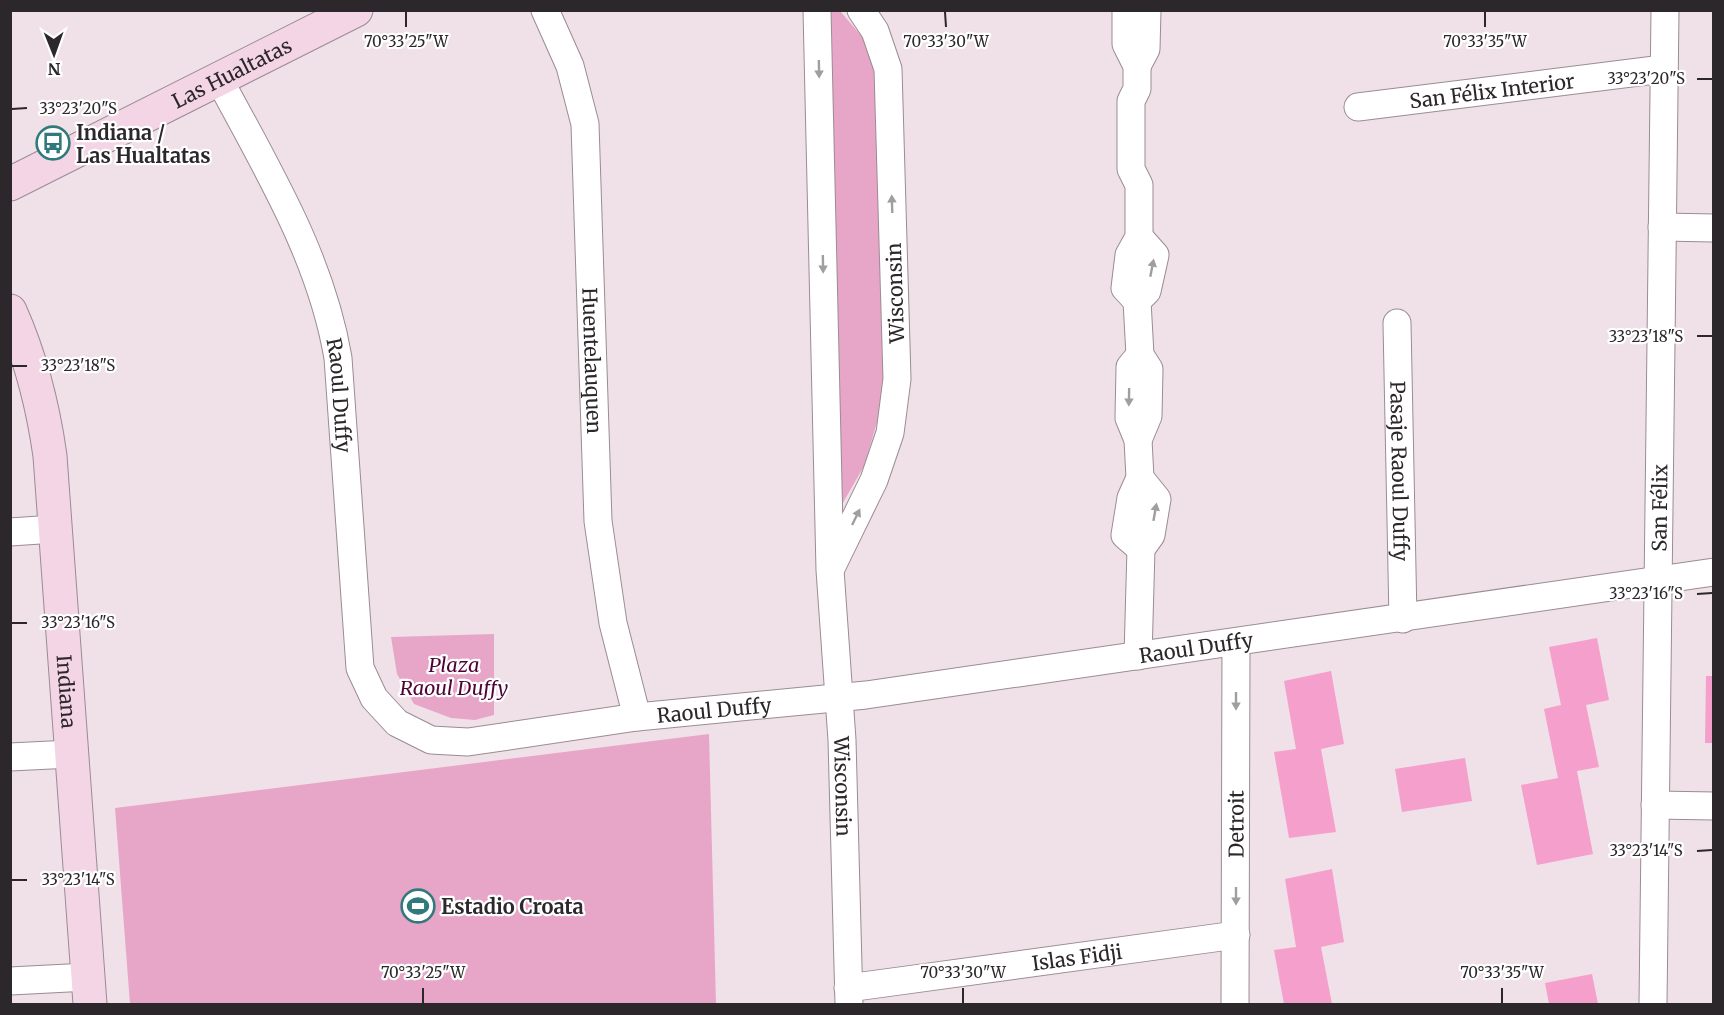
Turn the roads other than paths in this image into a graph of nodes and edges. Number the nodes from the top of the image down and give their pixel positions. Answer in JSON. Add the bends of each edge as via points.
{"nodes":[{"id":1,"x":356,"y":10,"type":"edge"},
{"id":2,"x":545,"y":10,"type":"edge"},
{"id":3,"x":817,"y":10,"type":"edge"},
{"id":4,"x":861,"y":10,"type":"edge"},
{"id":5,"x":1126,"y":10,"type":"edge"},
{"id":6,"x":1147,"y":10,"type":"edge"},
{"id":7,"x":1665,"y":10,"type":"edge"},
{"id":8,"x":1663,"y":69,"type":"junction"},
{"id":9,"x":1137,"y":78,"type":"junction"},
{"id":10,"x":219,"y":79,"type":"junction"},
{"id":11,"x":1358,"y":107,"type":"dead end"},
{"id":12,"x":10,"y":184,"type":"edge"},
{"id":13,"x":1662,"y":227,"type":"junction"},
{"id":14,"x":1713,"y":228,"type":"edge"},
{"id":15,"x":10,"y":311,"type":"edge"},
{"id":16,"x":1397,"y":323,"type":"dead end"},
{"id":17,"x":55,"y":529,"type":"junction"},
{"id":18,"x":10,"y":532,"type":"edge"},
{"id":19,"x":830,"y":570,"type":"junction"},
{"id":20,"x":1713,"y":572,"type":"edge"},
{"id":21,"x":1659,"y":580,"type":"junction"},
{"id":22,"x":1403,"y":619,"type":"junction"},
{"id":23,"x":1236,"y":643,"type":"junction"},
{"id":24,"x":1138,"y":656,"type":"junction"},
{"id":25,"x":840,"y":698,"type":"junction"},
{"id":26,"x":637,"y":717,"type":"junction"},
{"id":27,"x":71,"y":754,"type":"junction"},
{"id":28,"x":10,"y":757,"type":"edge"},
{"id":29,"x":1655,"y":805,"type":"junction"},
{"id":30,"x":1713,"y":806,"type":"edge"},
{"id":31,"x":1236,"y":935,"type":"junction"},
{"id":32,"x":10,"y":981,"type":"edge"},
{"id":33,"x":89,"y":991,"type":"edge"},
{"id":34,"x":848,"y":996,"type":"edge"},
{"id":35,"x":1235,"y":1005,"type":"edge"},
{"id":36,"x":1653,"y":1005,"type":"edge"}],
"edges":[{"from":1,"to":10,"type":"street","name":"Las Hualtatas"},
{"from":2,"to":26,"type":"street","name":"Huentelauquen","via":[[570,66],[585,124],[598,521],[613,623]]},
{"from":3,"to":19,"type":"street","name":"Wisconsin","one_way":true},
{"from":19,"to":4,"type":"street","name":"Wisconsin","one_way":true,"via":[[874,480],[890,433],[897,379],[888,69],[875,31]]},
{"from":5,"to":9,"type":"street","via":[[1126,44]]},
{"from":6,"to":9,"type":"street","via":[[1146,49]]},
{"from":7,"to":8,"type":"street","name":"San Félix"},
{"from":8,"to":11,"type":"street","name":"San Félix Interior"},
{"from":8,"to":13,"type":"street","name":"San Félix"},
{"from":9,"to":24,"type":"street","via":[[1131,101],[1131,169],[1139,185],[1139,237],[1129,255],[1125,288],[1137,301],[1140,355],[1130,367],[1129,418],[1138,440],[1140,478],[1131,498],[1125,535],[1141,549]]},
{"from":10,"to":12,"type":"street","name":"Las Hualtatas"},
{"from":10,"to":26,"type":"street","name":"Raoul Duffy","via":[[314,266],[332,321],[338,358],[360,668],[374,698],[397,723],[413,733],[449,742]]},
{"from":13,"to":14,"type":"street"},
{"from":13,"to":21,"type":"street","name":"San Félix"},
{"from":15,"to":17,"type":"street","name":"Indiana","via":[[42,404]]},
{"from":16,"to":22,"type":"street","name":"Pasaje Raoul Duffy"},
{"from":17,"to":18,"type":"street"},
{"from":17,"to":27,"type":"street","name":"Indiana"},
{"from":19,"to":25,"type":"street","name":"Wisconsin"},
{"from":20,"to":21,"type":"street","name":"Raoul Duffy"},
{"from":21,"to":22,"type":"street","name":"Raoul Duffy"},
{"from":21,"to":29,"type":"street","name":"San Félix"},
{"from":22,"to":23,"type":"street","name":"Raoul Duffy"},
{"from":23,"to":24,"type":"street","name":"Raoul Duffy"},
{"from":23,"to":31,"type":"street","name":"Detroit","one_way":true},
{"from":24,"to":25,"type":"street","name":"Raoul Duffy"},
{"from":25,"to":26,"type":"street","name":"Raoul Duffy"},
{"from":25,"to":34,"type":"street","name":"Wisconsin"},
{"from":27,"to":28,"type":"street"},
{"from":27,"to":33,"type":"street","name":"Indiana"},
{"from":29,"to":30,"type":"street"},
{"from":29,"to":36,"type":"street","name":"San Félix"},
{"from":31,"to":34,"type":"street","name":"Islas Fidji"},
{"from":31,"to":35,"type":"street","name":"Detroit"},
{"from":32,"to":33,"type":"street"}]}
